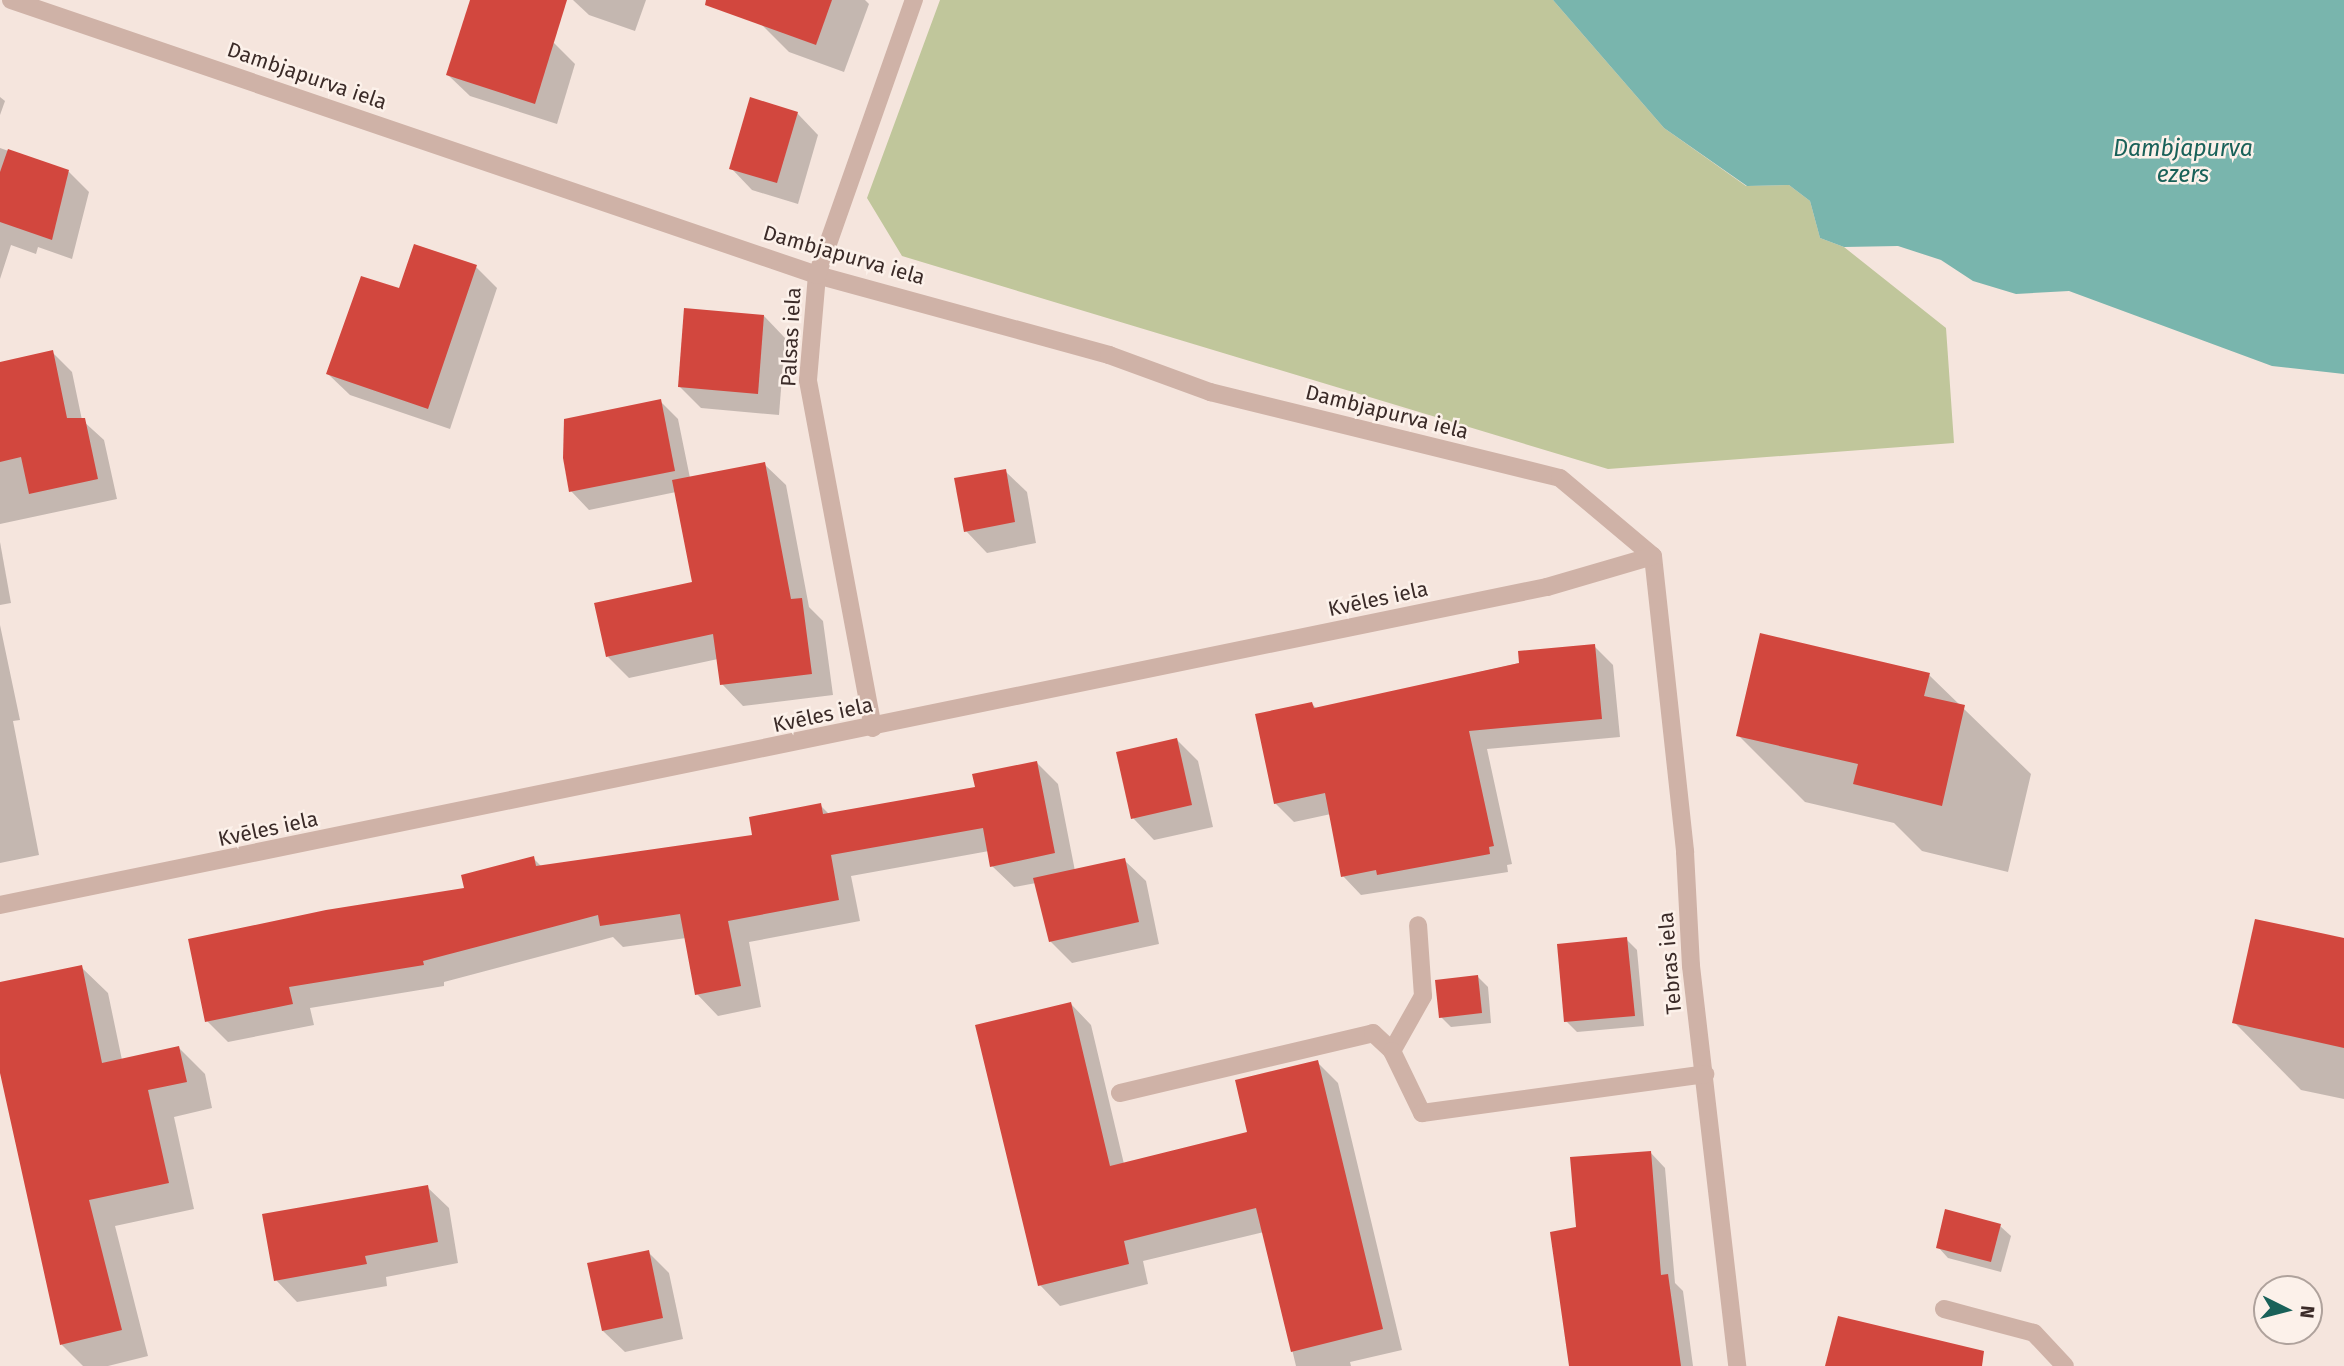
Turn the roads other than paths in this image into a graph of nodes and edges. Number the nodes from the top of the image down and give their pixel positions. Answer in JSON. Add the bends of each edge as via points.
{"nodes":[{"id":1,"x":11,"y":0,"type":"edge"},
{"id":2,"x":914,"y":0,"type":"edge"},
{"id":3,"x":817,"y":275,"type":"junction"},
{"id":4,"x":1653,"y":556,"type":"junction"},
{"id":5,"x":873,"y":728,"type":"junction"},
{"id":6,"x":0,"y":905,"type":"edge"},
{"id":7,"x":1418,"y":925,"type":"dead end"},
{"id":8,"x":1392,"y":1051,"type":"junction"},
{"id":9,"x":1705,"y":1074,"type":"junction"},
{"id":10,"x":1120,"y":1093,"type":"dead end"},
{"id":11,"x":1944,"y":1309,"type":"dead end"},
{"id":12,"x":1737,"y":1366,"type":"edge"},
{"id":13,"x":2065,"y":1366,"type":"edge"}],
"edges":[{"from":1,"to":3,"type":"street","name":"Dambjapurva iela"},
{"from":2,"to":3,"type":"street","name":"Palsas iela"},
{"from":3,"to":4,"type":"street","name":"Dambjapurva iela","via":[[1109,355],[1210,392],[1560,478]]},
{"from":3,"to":5,"type":"street","name":"Palsas iela","via":[[808,380]]},
{"from":4,"to":5,"type":"street","name":"Kvēles iela","via":[[1547,587]]},
{"from":4,"to":9,"type":"street","name":"Tebras iela"},
{"from":5,"to":6,"type":"street","name":"Kvēles iela"},
{"from":7,"to":8,"type":"street","via":[[1423,996]]},
{"from":8,"to":9,"type":"street","via":[[1422,1113]]},
{"from":8,"to":10,"type":"street","via":[[1373,1033]]},
{"from":9,"to":12,"type":"street","name":"Tebras iela"},
{"from":11,"to":13,"type":"street","via":[[2034,1333]]}]}
